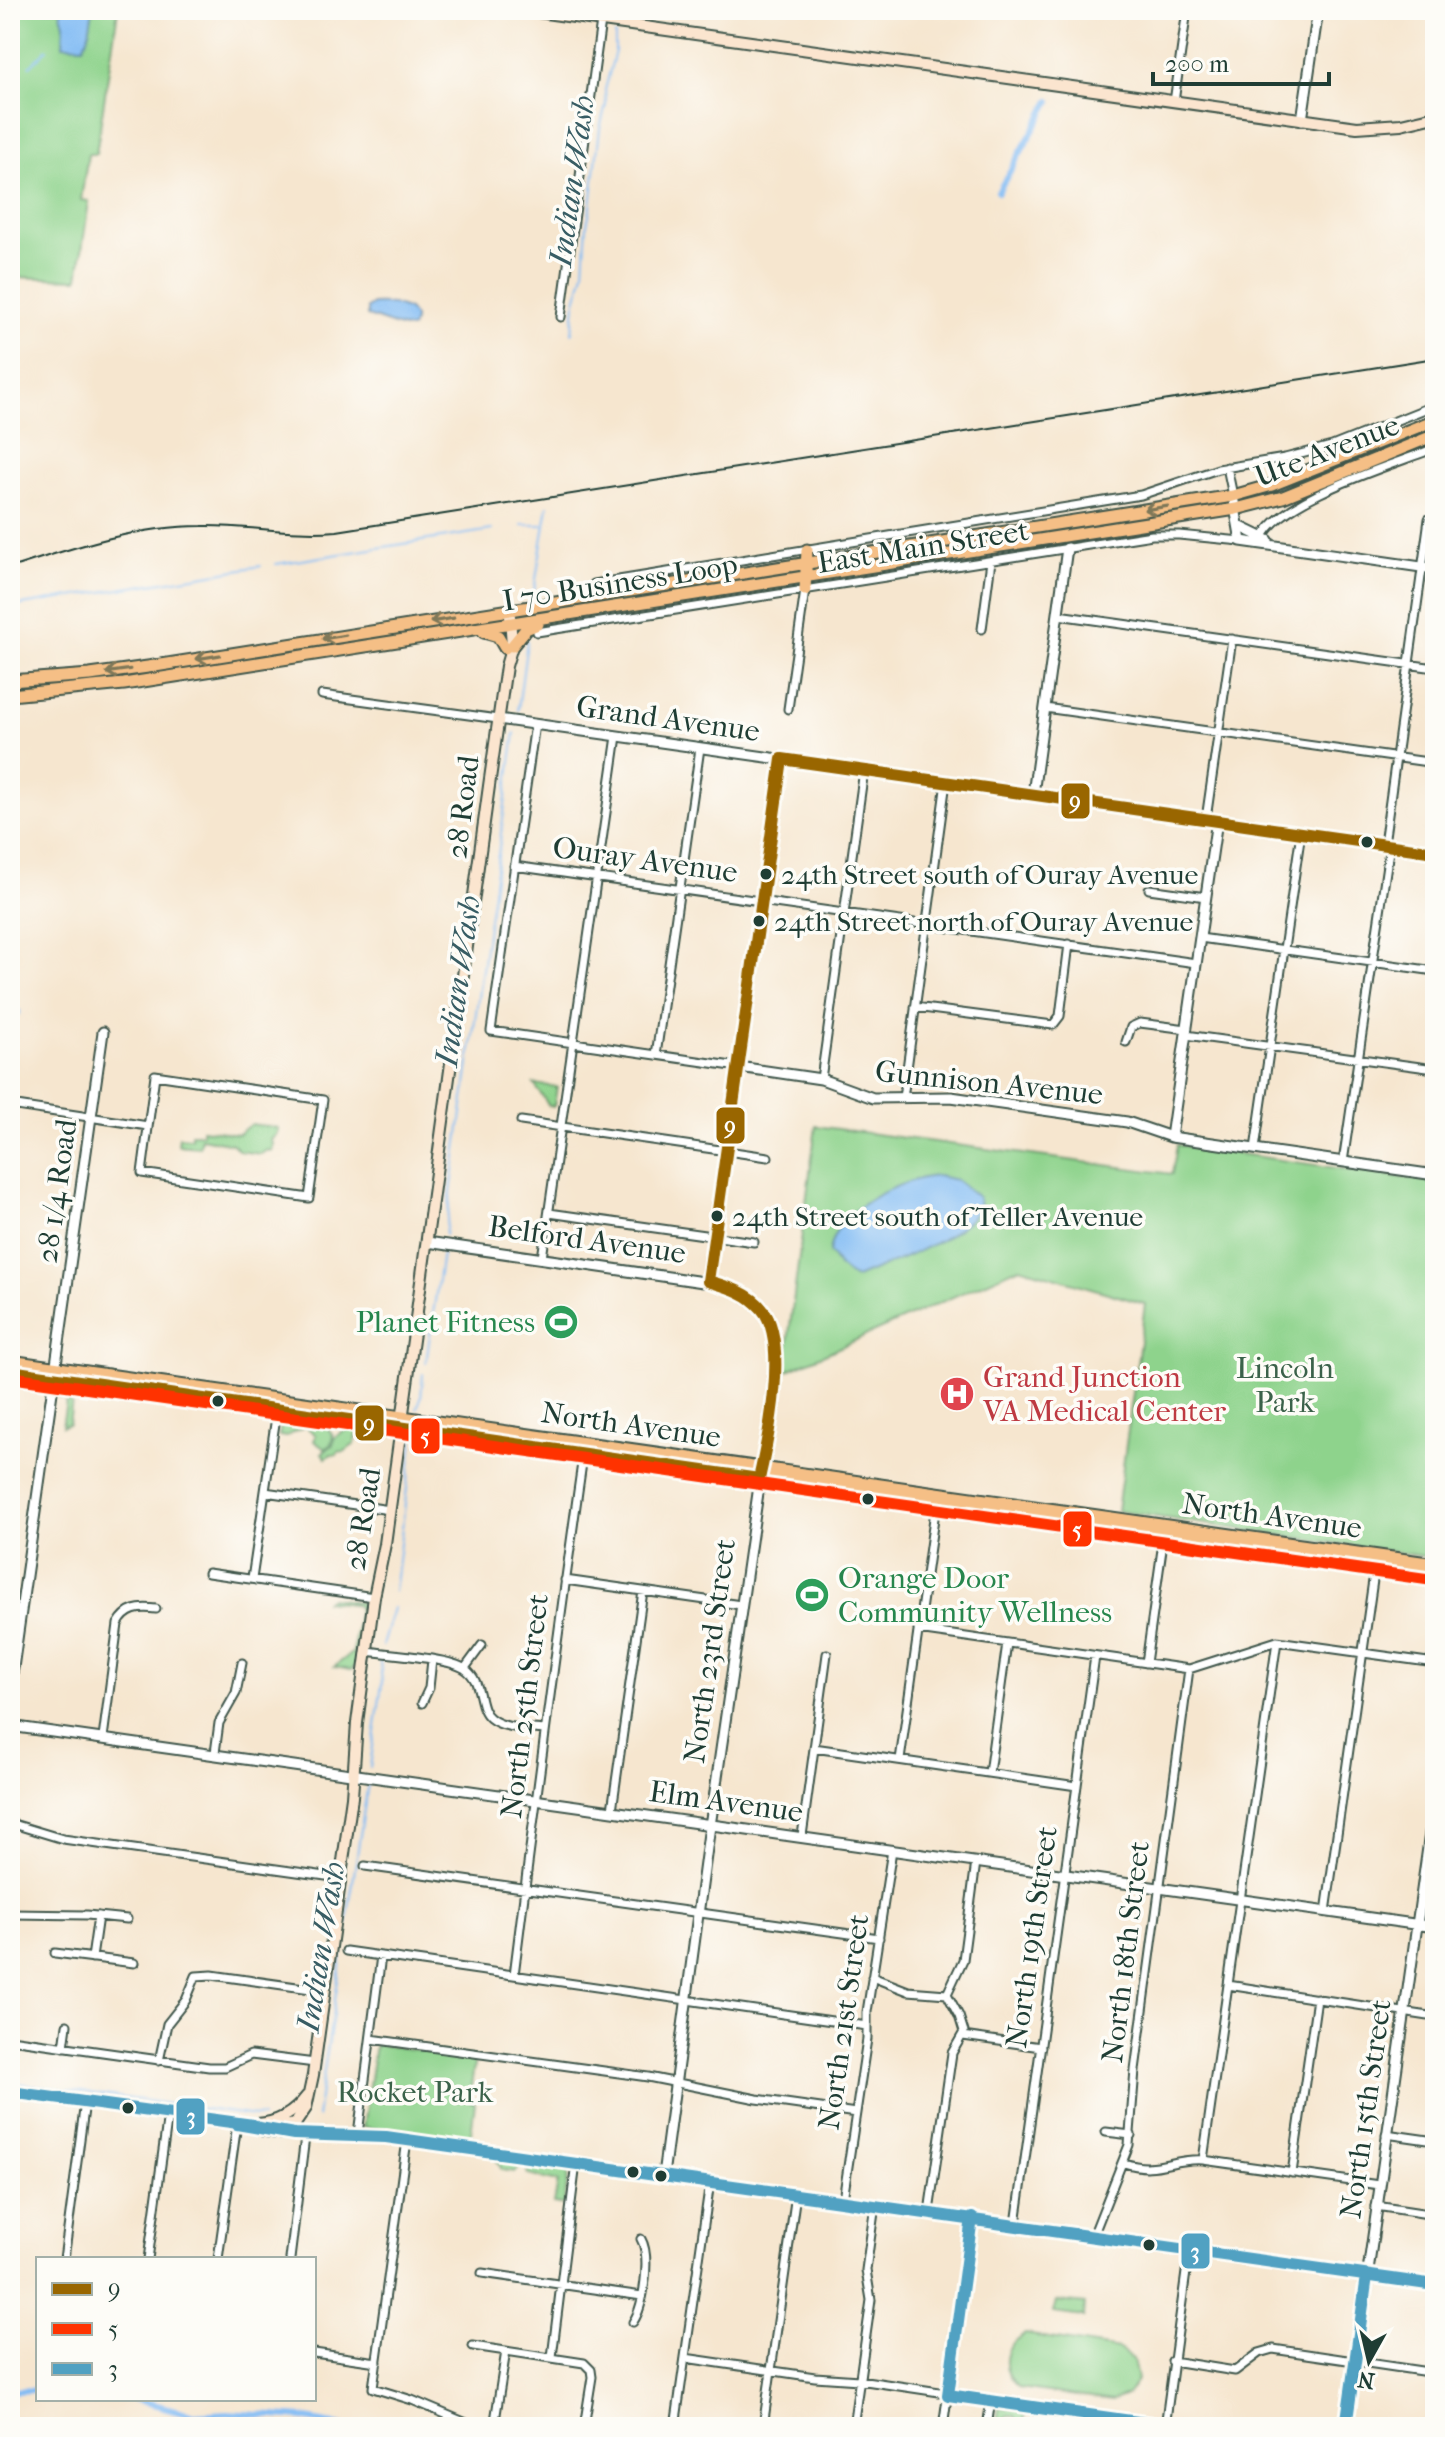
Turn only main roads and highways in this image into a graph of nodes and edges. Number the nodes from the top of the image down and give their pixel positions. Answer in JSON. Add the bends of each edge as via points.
{"nodes":[{"id":1,"x":524,"y":10,"type":"edge"},
{"id":2,"x":602,"y":16,"type":"edge"},
{"id":3,"x":1433,"y":115,"type":"edge"},
{"id":4,"x":1435,"y":420,"type":"edge"},
{"id":5,"x":1435,"y":435,"type":"edge"},
{"id":6,"x":1236,"y":509,"type":"joint"},
{"id":7,"x":807,"y":550,"type":"road end"},
{"id":8,"x":807,"y":563,"type":"junction"},
{"id":9,"x":806,"y":584,"type":"junction"},
{"id":10,"x":626,"y":592,"type":"junction"},
{"id":11,"x":510,"y":610,"type":"junction"},
{"id":12,"x":629,"y":611,"type":"junction"},
{"id":13,"x":565,"y":615,"type":"junction"},
{"id":14,"x":511,"y":625,"type":"junction"},
{"id":15,"x":467,"y":632,"type":"junction"},
{"id":16,"x":295,"y":643,"type":"junction"},
{"id":17,"x":508,"y":647,"type":"junction"},
{"id":18,"x":300,"y":658,"type":"junction"},
{"id":19,"x":80,"y":675,"type":"junction"},
{"id":20,"x":10,"y":681,"type":"edge"},
{"id":21,"x":79,"y":690,"type":"junction"},
{"id":22,"x":10,"y":695,"type":"edge"},
{"id":23,"x":11,"y":1364,"type":"edge"},
{"id":24,"x":182,"y":1391,"type":"junction"},
{"id":25,"x":275,"y":1404,"type":"junction"},
{"id":26,"x":403,"y":1423,"type":"junction"},
{"id":27,"x":496,"y":1436,"type":"junction"},
{"id":28,"x":584,"y":1448,"type":"junction"},
{"id":29,"x":760,"y":1474,"type":"junction"},
{"id":30,"x":937,"y":1498,"type":"junction"},
{"id":31,"x":1009,"y":1509,"type":"junction"},
{"id":32,"x":1098,"y":1516,"type":"junction"},
{"id":33,"x":1045,"y":1519,"type":"junction"},
{"id":34,"x":1141,"y":1522,"type":"junction"},
{"id":35,"x":1106,"y":1528,"type":"junction"},
{"id":36,"x":1164,"y":1531,"type":"junction"},
{"id":37,"x":1376,"y":1561,"type":"junction"},
{"id":38,"x":1435,"y":1564,"type":"edge"},
{"id":39,"x":1435,"y":1575,"type":"edge"},
{"id":40,"x":10,"y":2092,"type":"edge"},
{"id":41,"x":309,"y":2094,"type":"junction"},
{"id":42,"x":237,"y":2124,"type":"junction"}],
"edges":[{"from":1,"to":2,"type":"main road"},
{"from":2,"to":3,"type":"main road","via":[[1302,120],[1372,127]]},
{"from":4,"to":8,"type":"main road","name":"I 70 Business Loop","one_way":true,"via":[[1233,496]]},
{"from":5,"to":6,"type":"main road","name":"Ute Avenue","via":[[1283,497]]},
{"from":6,"to":9,"type":"main road","name":"I 70 Business Loop"},
{"from":7,"to":8,"type":"main road"},
{"from":8,"to":9,"type":"main road"},
{"from":8,"to":10,"type":"main road","name":"I 70 Business Loop"},
{"from":9,"to":12,"type":"main road","name":"I 70 Business Loop"},
{"from":10,"to":11,"type":"main road","name":"I 70 Business Loop"},
{"from":10,"to":12,"type":"main road"},
{"from":11,"to":14,"type":"main road","name":"28 Road"},
{"from":11,"to":16,"type":"main road","name":"I 70 Business Loop","one_way":true},
{"from":12,"to":13,"type":"main road","name":"I 70 Business Loop"},
{"from":13,"to":14,"type":"main road","name":"I 70 Business Loop"},
{"from":13,"to":17,"type":"main road","via":[[531,626]]},
{"from":14,"to":15,"type":"main road","name":"I 70 Business Loop"},
{"from":14,"to":17,"type":"main road","name":"28 Road"},
{"from":15,"to":17,"type":"main road","via":[[496,635]]},
{"from":15,"to":18,"type":"main road","name":"I 70 Business Loop"},
{"from":16,"to":18,"type":"main road"},
{"from":16,"to":19,"type":"main road","name":"I 70 Business Loop","one_way":true},
{"from":17,"to":26,"type":"main road","name":"28 Road"},
{"from":18,"to":21,"type":"main road","name":"I 70 Business Loop"},
{"from":19,"to":20,"type":"main road","name":"I 70 Business Loop"},
{"from":19,"to":21,"type":"main road"},
{"from":21,"to":22,"type":"main road","name":"I 70 Business Loop"},
{"from":23,"to":24,"type":"main road","name":"North Avenue"},
{"from":24,"to":25,"type":"main road","name":"North Avenue"},
{"from":24,"to":25,"type":"main road","name":"North Avenue","via":[[222,1402]]},
{"from":25,"to":26,"type":"main road","name":"North Avenue"},
{"from":25,"to":26,"type":"main road","name":"North Avenue","via":[[330,1407]]},
{"from":26,"to":27,"type":"main road","name":"North Avenue"},
{"from":26,"to":27,"type":"main road","name":"North Avenue","via":[[446,1434]]},
{"from":26,"to":41,"type":"main road","name":"28 Road","via":[[374,1597]]},
{"from":27,"to":28,"type":"main road","name":"North Avenue"},
{"from":27,"to":28,"type":"main road","name":"North Avenue","via":[[547,1438]]},
{"from":28,"to":29,"type":"main road","name":"North Avenue"},
{"from":29,"to":30,"type":"main road","name":"North Avenue"},
{"from":29,"to":30,"type":"main road","name":"North Avenue","via":[[891,1497]]},
{"from":30,"to":31,"type":"main road","name":"North Avenue"},
{"from":30,"to":31,"type":"main road","name":"North Avenue","via":[[972,1498]]},
{"from":31,"to":32,"type":"main road","name":"North Avenue"},
{"from":31,"to":33,"type":"main road","name":"North Avenue"},
{"from":32,"to":33,"type":"main road","via":[[1089,1521]]},
{"from":32,"to":34,"type":"main road","name":"North Avenue"},
{"from":33,"to":35,"type":"main road","name":"North Avenue"},
{"from":34,"to":35,"type":"main road"},
{"from":34,"to":36,"type":"main road","name":"North Avenue"},
{"from":35,"to":36,"type":"main road","name":"North Avenue"},
{"from":36,"to":37,"type":"main road","name":"North Avenue"},
{"from":37,"to":38,"type":"main road","name":"North Avenue"},
{"from":37,"to":39,"type":"main road","name":"North Avenue"},
{"from":40,"to":42,"type":"main road"},
{"from":41,"to":42,"type":"main road","via":[[277,2121]]},
{"from":41,"to":42,"type":"main road","name":"28 Road","via":[[295,2124],[254,2130]]}]}
